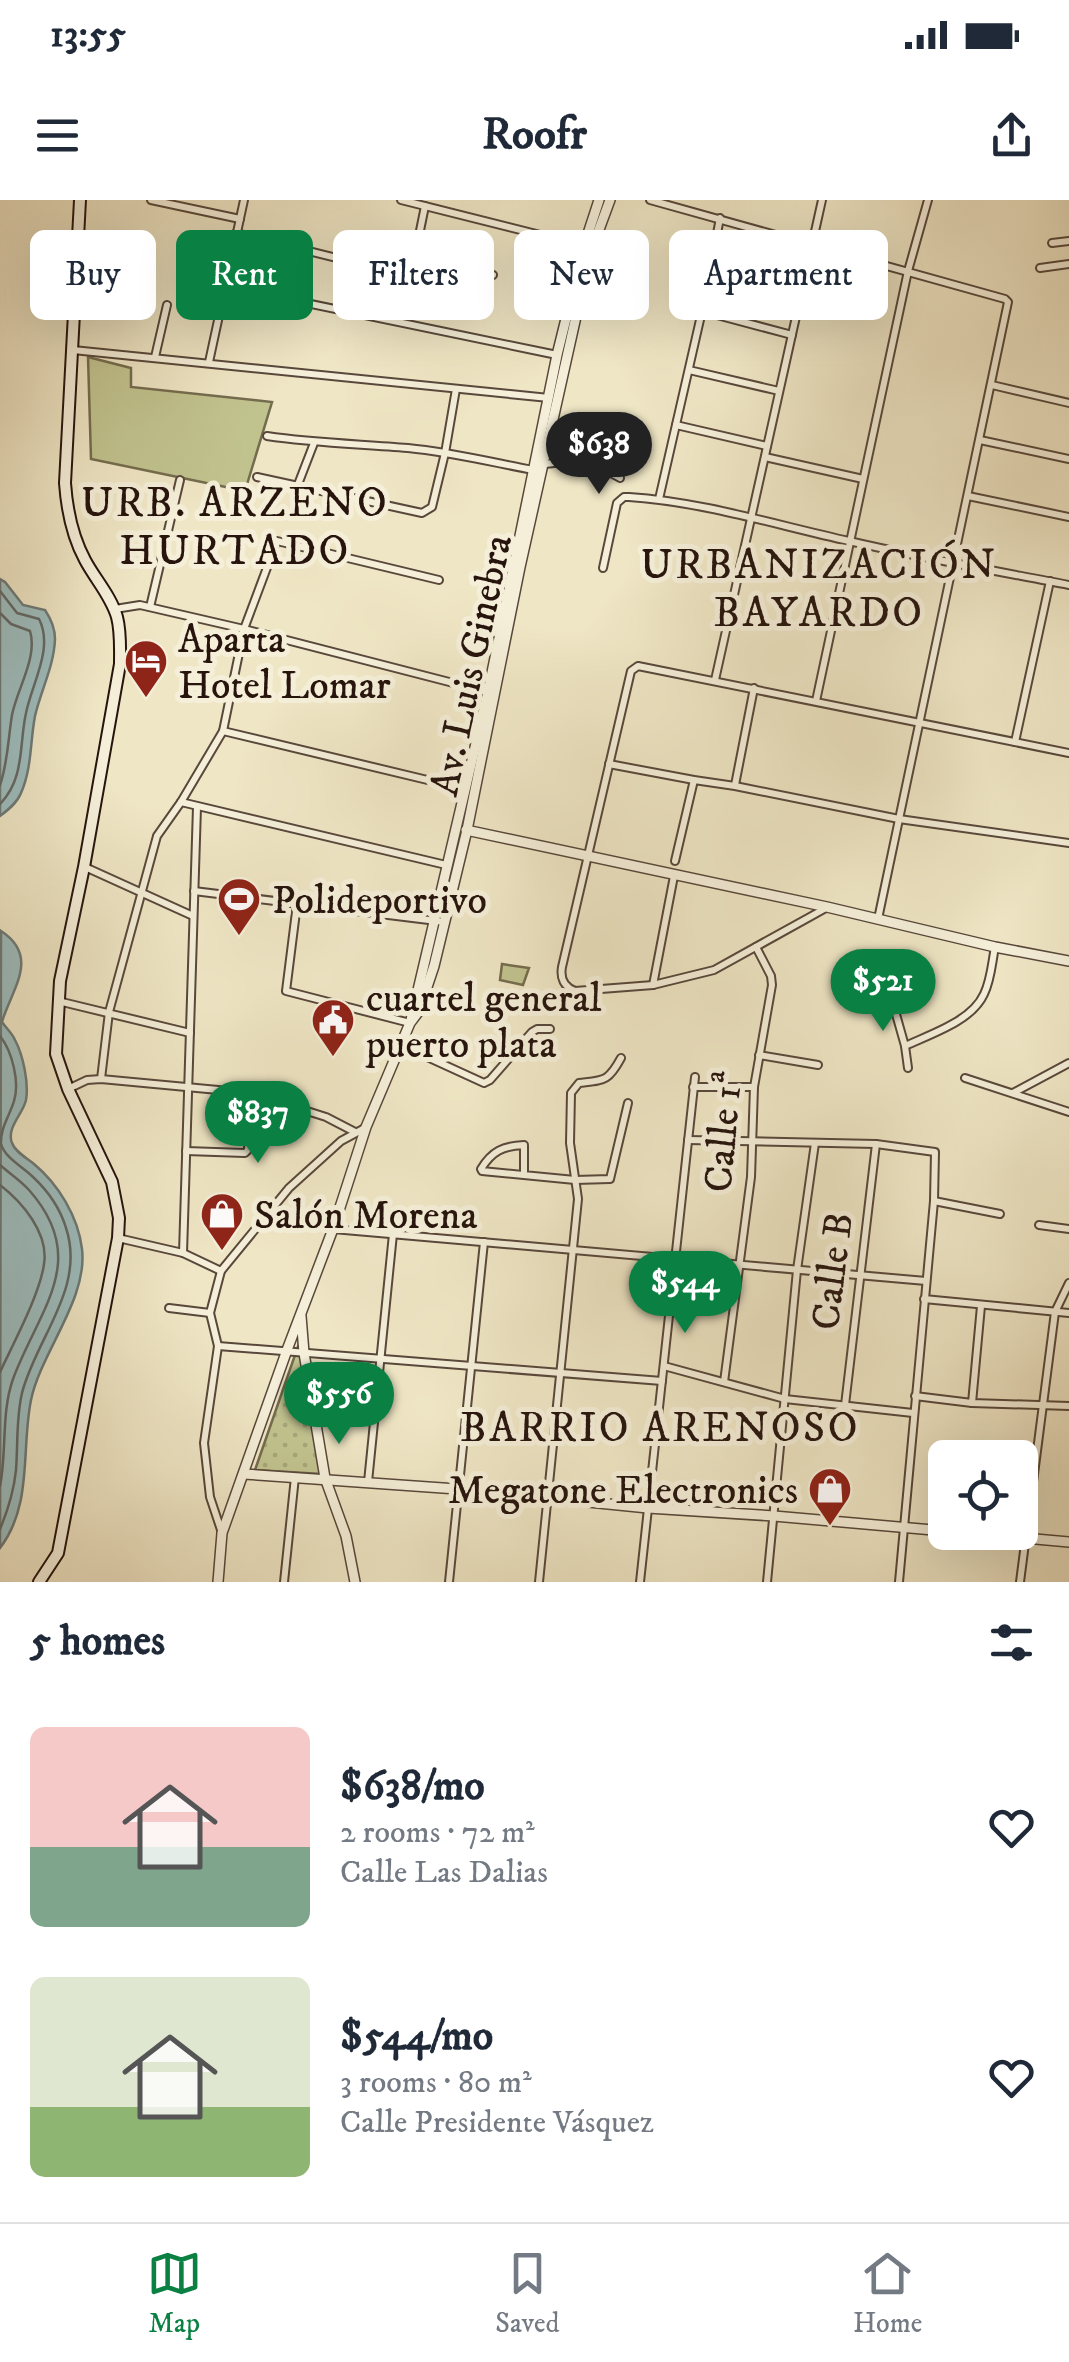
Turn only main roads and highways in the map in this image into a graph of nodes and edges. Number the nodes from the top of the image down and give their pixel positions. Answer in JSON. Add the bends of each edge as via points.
{"nodes":[{"id":1,"x":80,"y":200,"type":"edge"},
{"id":2,"x":39,"y":1582,"type":"edge"}],
"edges":[{"from":1,"to":2,"type":"main road","via":[[67,508],[85,560],[114,609],[120,664],[58,1001],[56,1054],[112,1182],[120,1218],[58,1553]]}]}
